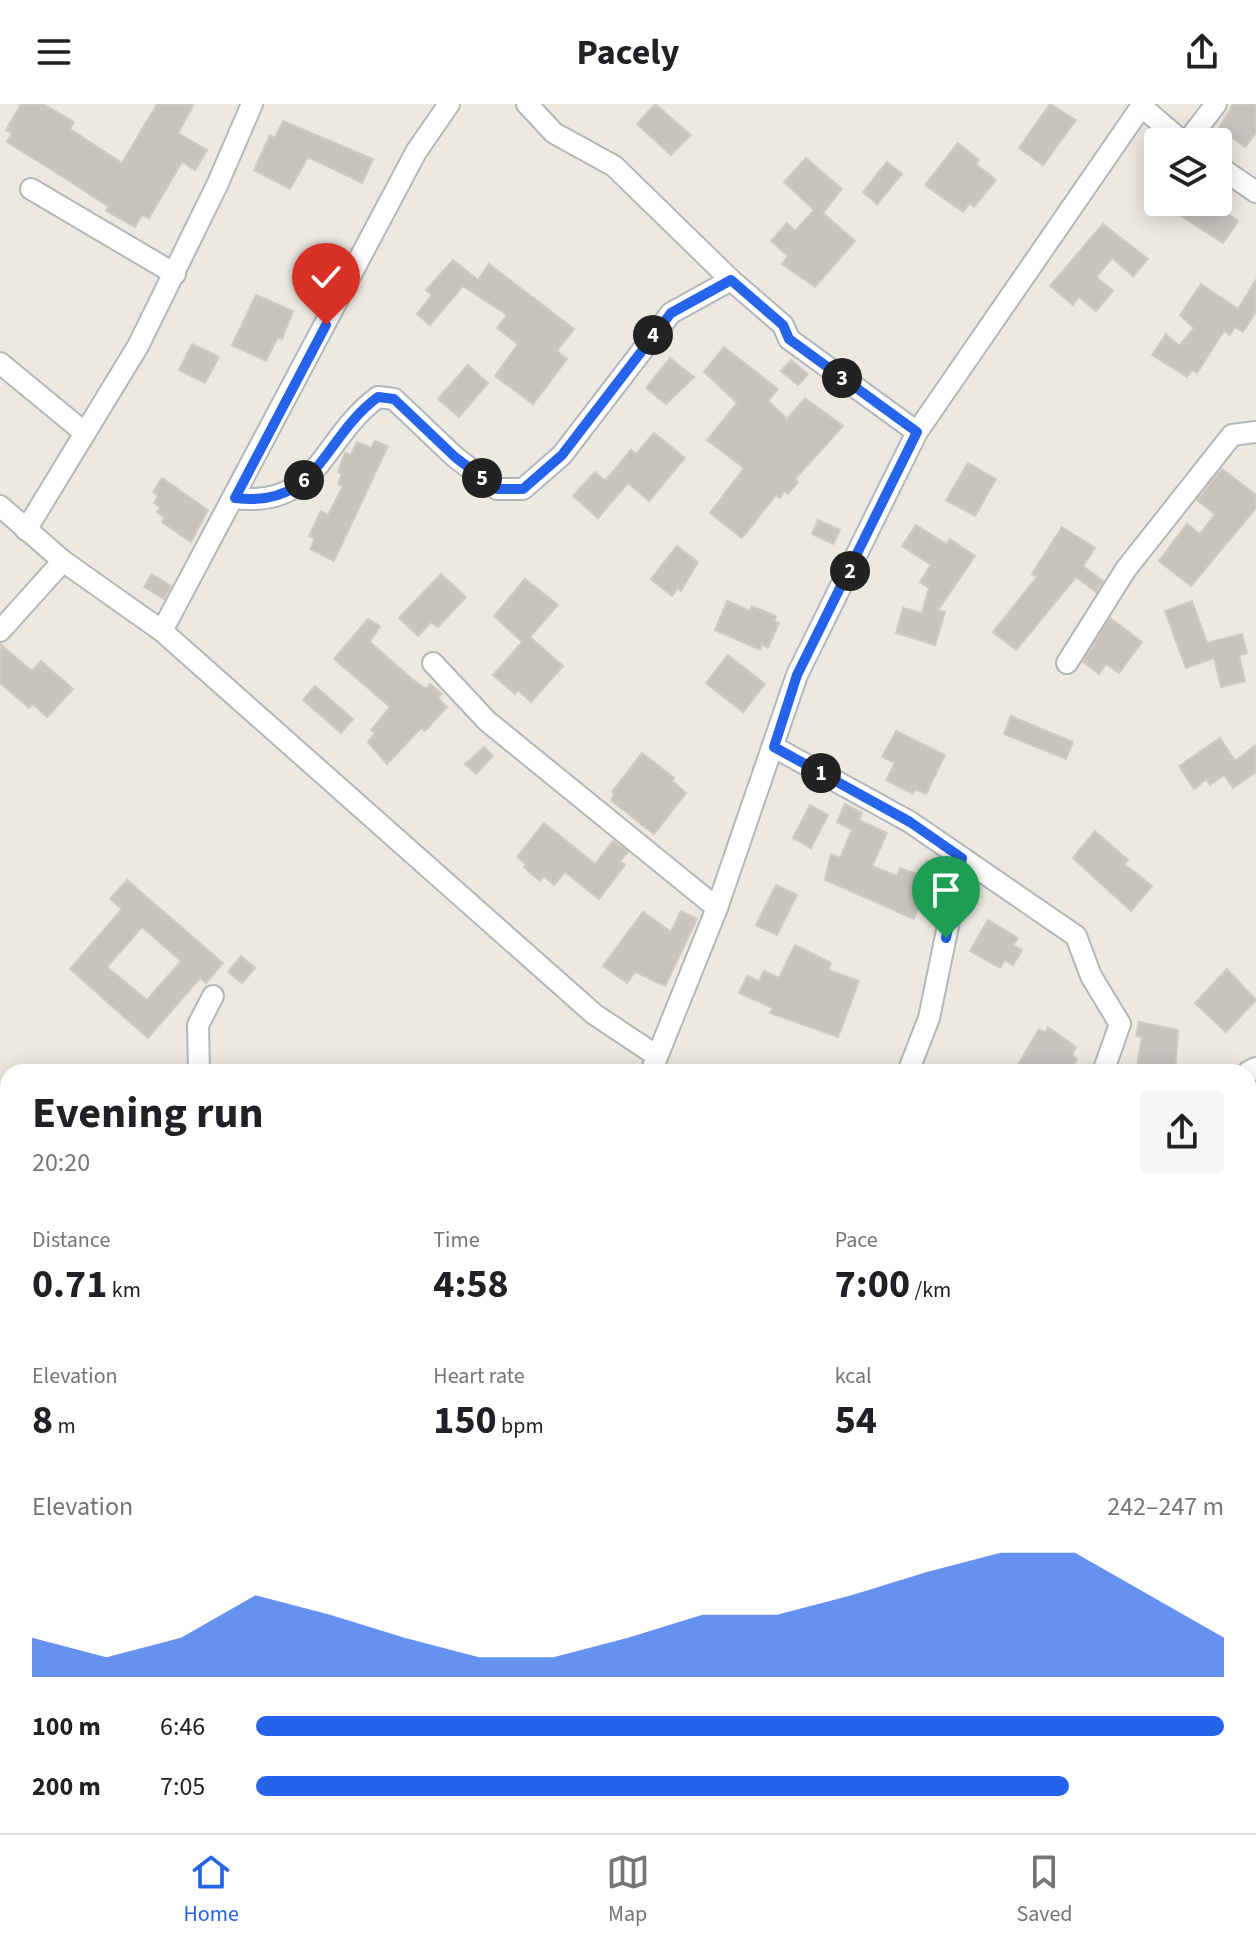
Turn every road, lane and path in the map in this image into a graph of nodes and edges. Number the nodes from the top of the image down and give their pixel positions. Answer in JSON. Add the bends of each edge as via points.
{"nodes":[{"id":1,"x":252,"y":104,"type":"edge"},
{"id":2,"x":449,"y":104,"type":"edge"},
{"id":3,"x":527,"y":104,"type":"edge"},
{"id":4,"x":1216,"y":104,"type":"edge"},
{"id":5,"x":1142,"y":105,"type":"edge"},
{"id":6,"x":1169,"y":128,"type":"edge"},
{"id":7,"x":1196,"y":128,"type":"edge"},
{"id":8,"x":1232,"y":176,"type":"edge"},
{"id":9,"x":31,"y":189,"type":"dead end"},
{"id":10,"x":1256,"y":192,"type":"edge"},
{"id":11,"x":175,"y":274,"type":"junction"},
{"id":12,"x":731,"y":280,"type":"junction"},
{"id":13,"x":0,"y":363,"type":"edge"},
{"id":14,"x":917,"y":432,"type":"junction"},
{"id":15,"x":1256,"y":432,"type":"edge"},
{"id":16,"x":85,"y":433,"type":"junction"},
{"id":17,"x":235,"y":498,"type":"junction"},
{"id":18,"x":0,"y":506,"type":"edge"},
{"id":19,"x":26,"y":530,"type":"junction"},
{"id":20,"x":63,"y":561,"type":"junction"},
{"id":21,"x":0,"y":631,"type":"edge"},
{"id":22,"x":162,"y":631,"type":"junction"},
{"id":23,"x":433,"y":663,"type":"dead end"},
{"id":24,"x":1067,"y":663,"type":"dead end"},
{"id":25,"x":774,"y":747,"type":"junction"},
{"id":26,"x":962,"y":858,"type":"junction"},
{"id":27,"x":717,"y":908,"type":"junction"},
{"id":28,"x":213,"y":996,"type":"dead end"},
{"id":29,"x":199,"y":1064,"type":"edge"},
{"id":30,"x":654,"y":1064,"type":"edge"},
{"id":31,"x":911,"y":1064,"type":"edge"},
{"id":32,"x":1106,"y":1064,"type":"edge"}],
"edges":[{"from":1,"to":11,"type":"street"},
{"from":2,"to":17,"type":"street","via":[[416,152]]},
{"from":3,"to":12,"type":"street","via":[[554,133],[614,166]]},
{"from":4,"to":7,"type":"street"},
{"from":5,"to":6,"type":"street"},
{"from":5,"to":14,"type":"street"},
{"from":8,"to":10,"type":"street"},
{"from":9,"to":11,"type":"street"},
{"from":11,"to":16,"type":"street"},
{"from":12,"to":14,"type":"street","via":[[783,325],[789,339]]},
{"from":12,"to":17,"type":"street","via":[[671,313],[562,455],[523,489],[497,489],[394,399],[378,397],[359,411],[293,492],[262,501]]},
{"from":13,"to":16,"type":"street"},
{"from":14,"to":25,"type":"street","via":[[797,675]]},
{"from":15,"to":24,"type":"street","via":[[1232,435],[1126,569]]},
{"from":16,"to":19,"type":"street"},
{"from":17,"to":22,"type":"street"},
{"from":18,"to":19,"type":"street"},
{"from":19,"to":20,"type":"street"},
{"from":20,"to":21,"type":"street"},
{"from":20,"to":22,"type":"street"},
{"from":22,"to":30,"type":"street"},
{"from":23,"to":27,"type":"street","via":[[487,721]]},
{"from":25,"to":26,"type":"street","via":[[910,822]]},
{"from":25,"to":27,"type":"street"},
{"from":26,"to":31,"type":"street","via":[[929,1018]]},
{"from":26,"to":32,"type":"street","via":[[1076,936],[1091,976],[1120,1024]]},
{"from":27,"to":30,"type":"street"},
{"from":28,"to":29,"type":"street","via":[[198,1025]]}]}
